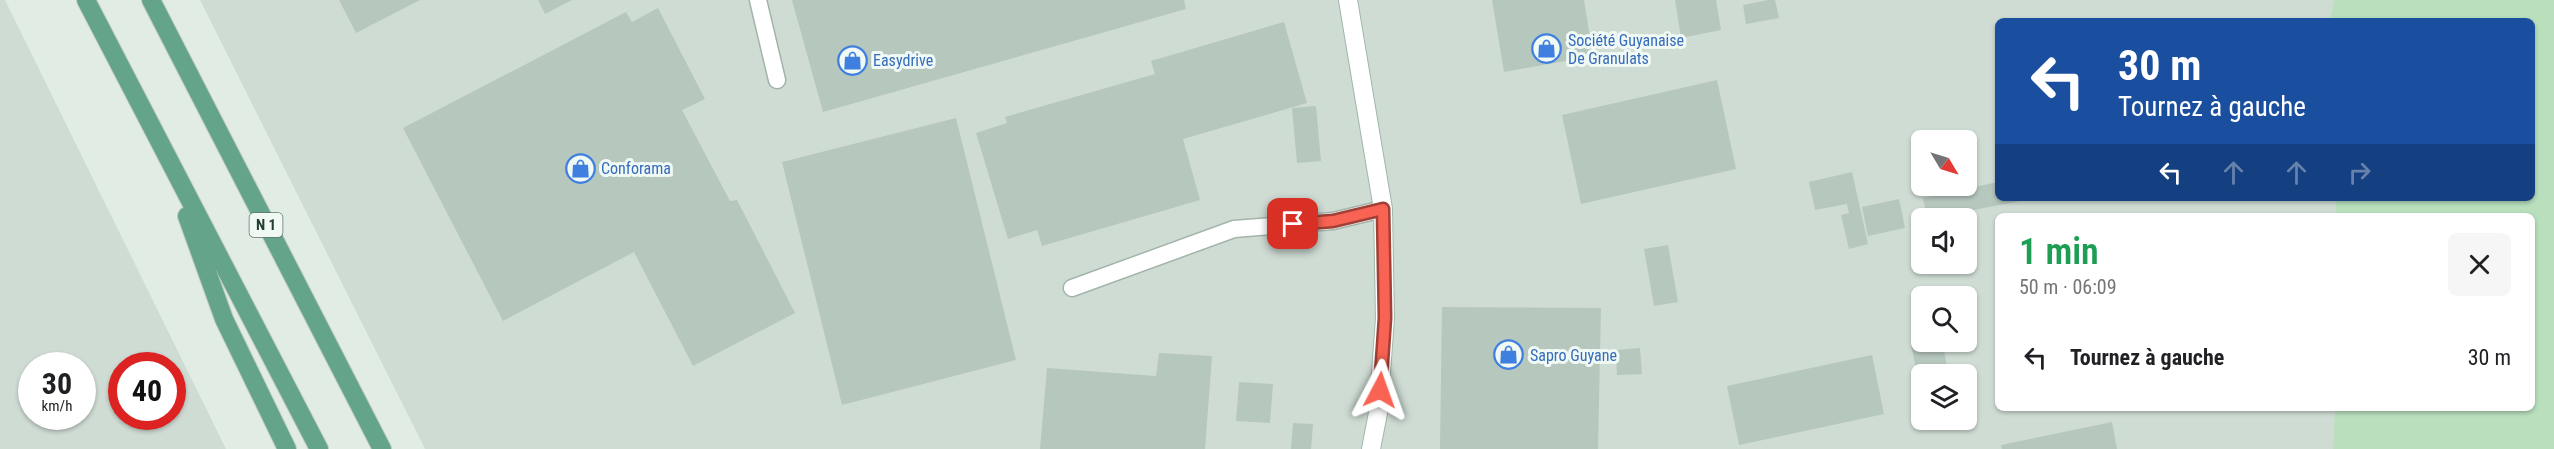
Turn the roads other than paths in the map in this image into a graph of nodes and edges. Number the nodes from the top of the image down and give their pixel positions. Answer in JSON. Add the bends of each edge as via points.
{"nodes":[{"id":1,"x":86,"y":0,"type":"edge"},
{"id":2,"x":151,"y":0,"type":"edge"},
{"id":3,"x":758,"y":0,"type":"edge"},
{"id":4,"x":1348,"y":0,"type":"edge"},
{"id":5,"x":777,"y":80,"type":"dead end"},
{"id":6,"x":164,"y":153,"type":"junction"},
{"id":7,"x":1383,"y":209,"type":"junction"},
{"id":8,"x":1072,"y":288,"type":"dead end"},
{"id":9,"x":287,"y":449,"type":"edge"},
{"id":10,"x":319,"y":449,"type":"edge"},
{"id":11,"x":382,"y":449,"type":"edge"},
{"id":12,"x":1371,"y":449,"type":"edge"}],
"edges":[{"from":1,"to":6,"type":"main road"},
{"from":2,"to":11,"type":"main road","number":"N 1"},
{"from":3,"to":5,"type":"lane"},
{"from":4,"to":7,"type":"street"},
{"from":6,"to":9,"type":"main road","via":[[224,319]]},
{"from":6,"to":10,"type":"main road"},
{"from":7,"to":8,"type":"lane","via":[[1333,221],[1234,229]]},
{"from":7,"to":12,"type":"street","via":[[1385,318],[1378,413]]}]}
